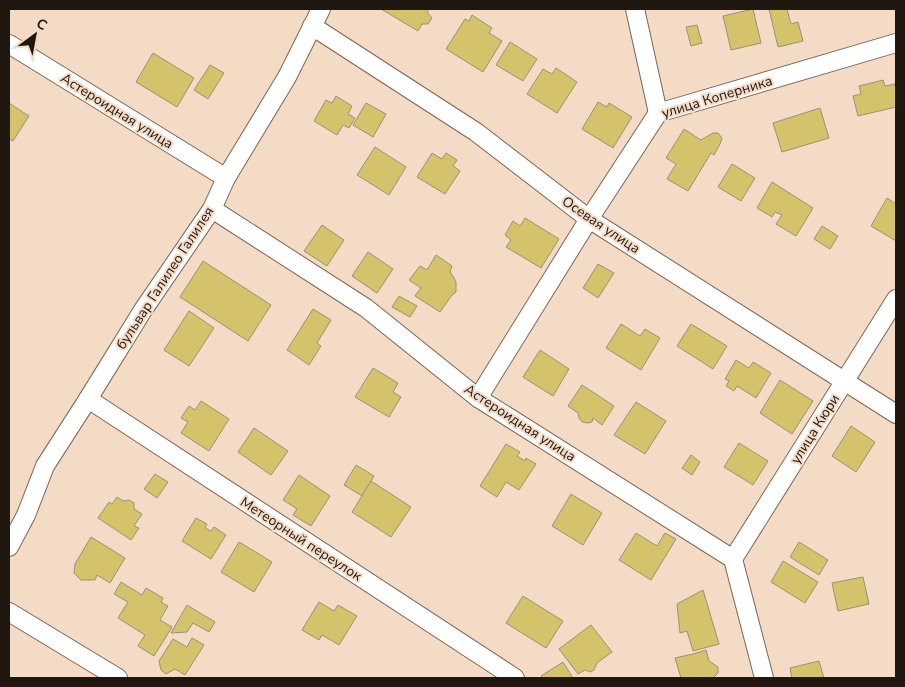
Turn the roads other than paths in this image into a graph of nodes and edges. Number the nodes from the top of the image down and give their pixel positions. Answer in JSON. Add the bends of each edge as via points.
{"nodes":[{"id":1,"x":321,"y":9,"type":"edge"},
{"id":2,"x":635,"y":9,"type":"edge"},
{"id":3,"x":312,"y":26,"type":"junction"},
{"id":4,"x":896,"y":43,"type":"edge"},
{"id":5,"x":9,"y":44,"type":"edge"},
{"id":6,"x":658,"y":113,"type":"junction"},
{"id":7,"x":226,"y":178,"type":"junction"},
{"id":8,"x":212,"y":210,"type":"junction"},
{"id":9,"x":589,"y":219,"type":"junction"},
{"id":10,"x":896,"y":299,"type":"edge"},
{"id":11,"x":844,"y":382,"type":"junction"},
{"id":12,"x":478,"y":398,"type":"junction"},
{"id":13,"x":88,"y":399,"type":"junction"},
{"id":14,"x":896,"y":414,"type":"edge"},
{"id":15,"x":9,"y":547,"type":"edge"},
{"id":16,"x":733,"y":560,"type":"junction"},
{"id":17,"x":9,"y":612,"type":"edge"},
{"id":18,"x":118,"y":678,"type":"edge"},
{"id":19,"x":515,"y":678,"type":"edge"},
{"id":20,"x":764,"y":678,"type":"edge"}],
"edges":[{"from":1,"to":3,"type":"street","name":"бульвар Галилео Галилея"},
{"from":2,"to":6,"type":"street"},
{"from":3,"to":7,"type":"street","name":"бульвар Галилео Галилея","via":[[287,77]]},
{"from":3,"to":9,"type":"street","name":"Осевая улица","via":[[476,132]]},
{"from":4,"to":6,"type":"street","name":"улица Коперника"},
{"from":5,"to":7,"type":"street","name":"Астероидная улица"},
{"from":6,"to":9,"type":"street","name":"улица Коперника"},
{"from":7,"to":8,"type":"street","name":"бульвар Галилео Галилея"},
{"from":8,"to":12,"type":"street","name":"Астероидная улица","via":[[366,308]]},
{"from":8,"to":13,"type":"street","name":"бульвар Галилео Галилея","via":[[143,310]]},
{"from":9,"to":11,"type":"street","name":"Осевая улица"},
{"from":9,"to":12,"type":"street","name":"улица Коперника"},
{"from":10,"to":11,"type":"street","name":"улица Кюри"},
{"from":11,"to":14,"type":"street","name":"Осевая улица"},
{"from":11,"to":16,"type":"street","name":"улица Кюри"},
{"from":12,"to":16,"type":"street","name":"Астероидная улица"},
{"from":13,"to":15,"type":"street","name":"бульвар Галилео Галилея","via":[[45,466],[26,515]]},
{"from":13,"to":19,"type":"street","name":"Метеорный переулок"},
{"from":16,"to":20,"type":"street"},
{"from":17,"to":18,"type":"street"}]}
